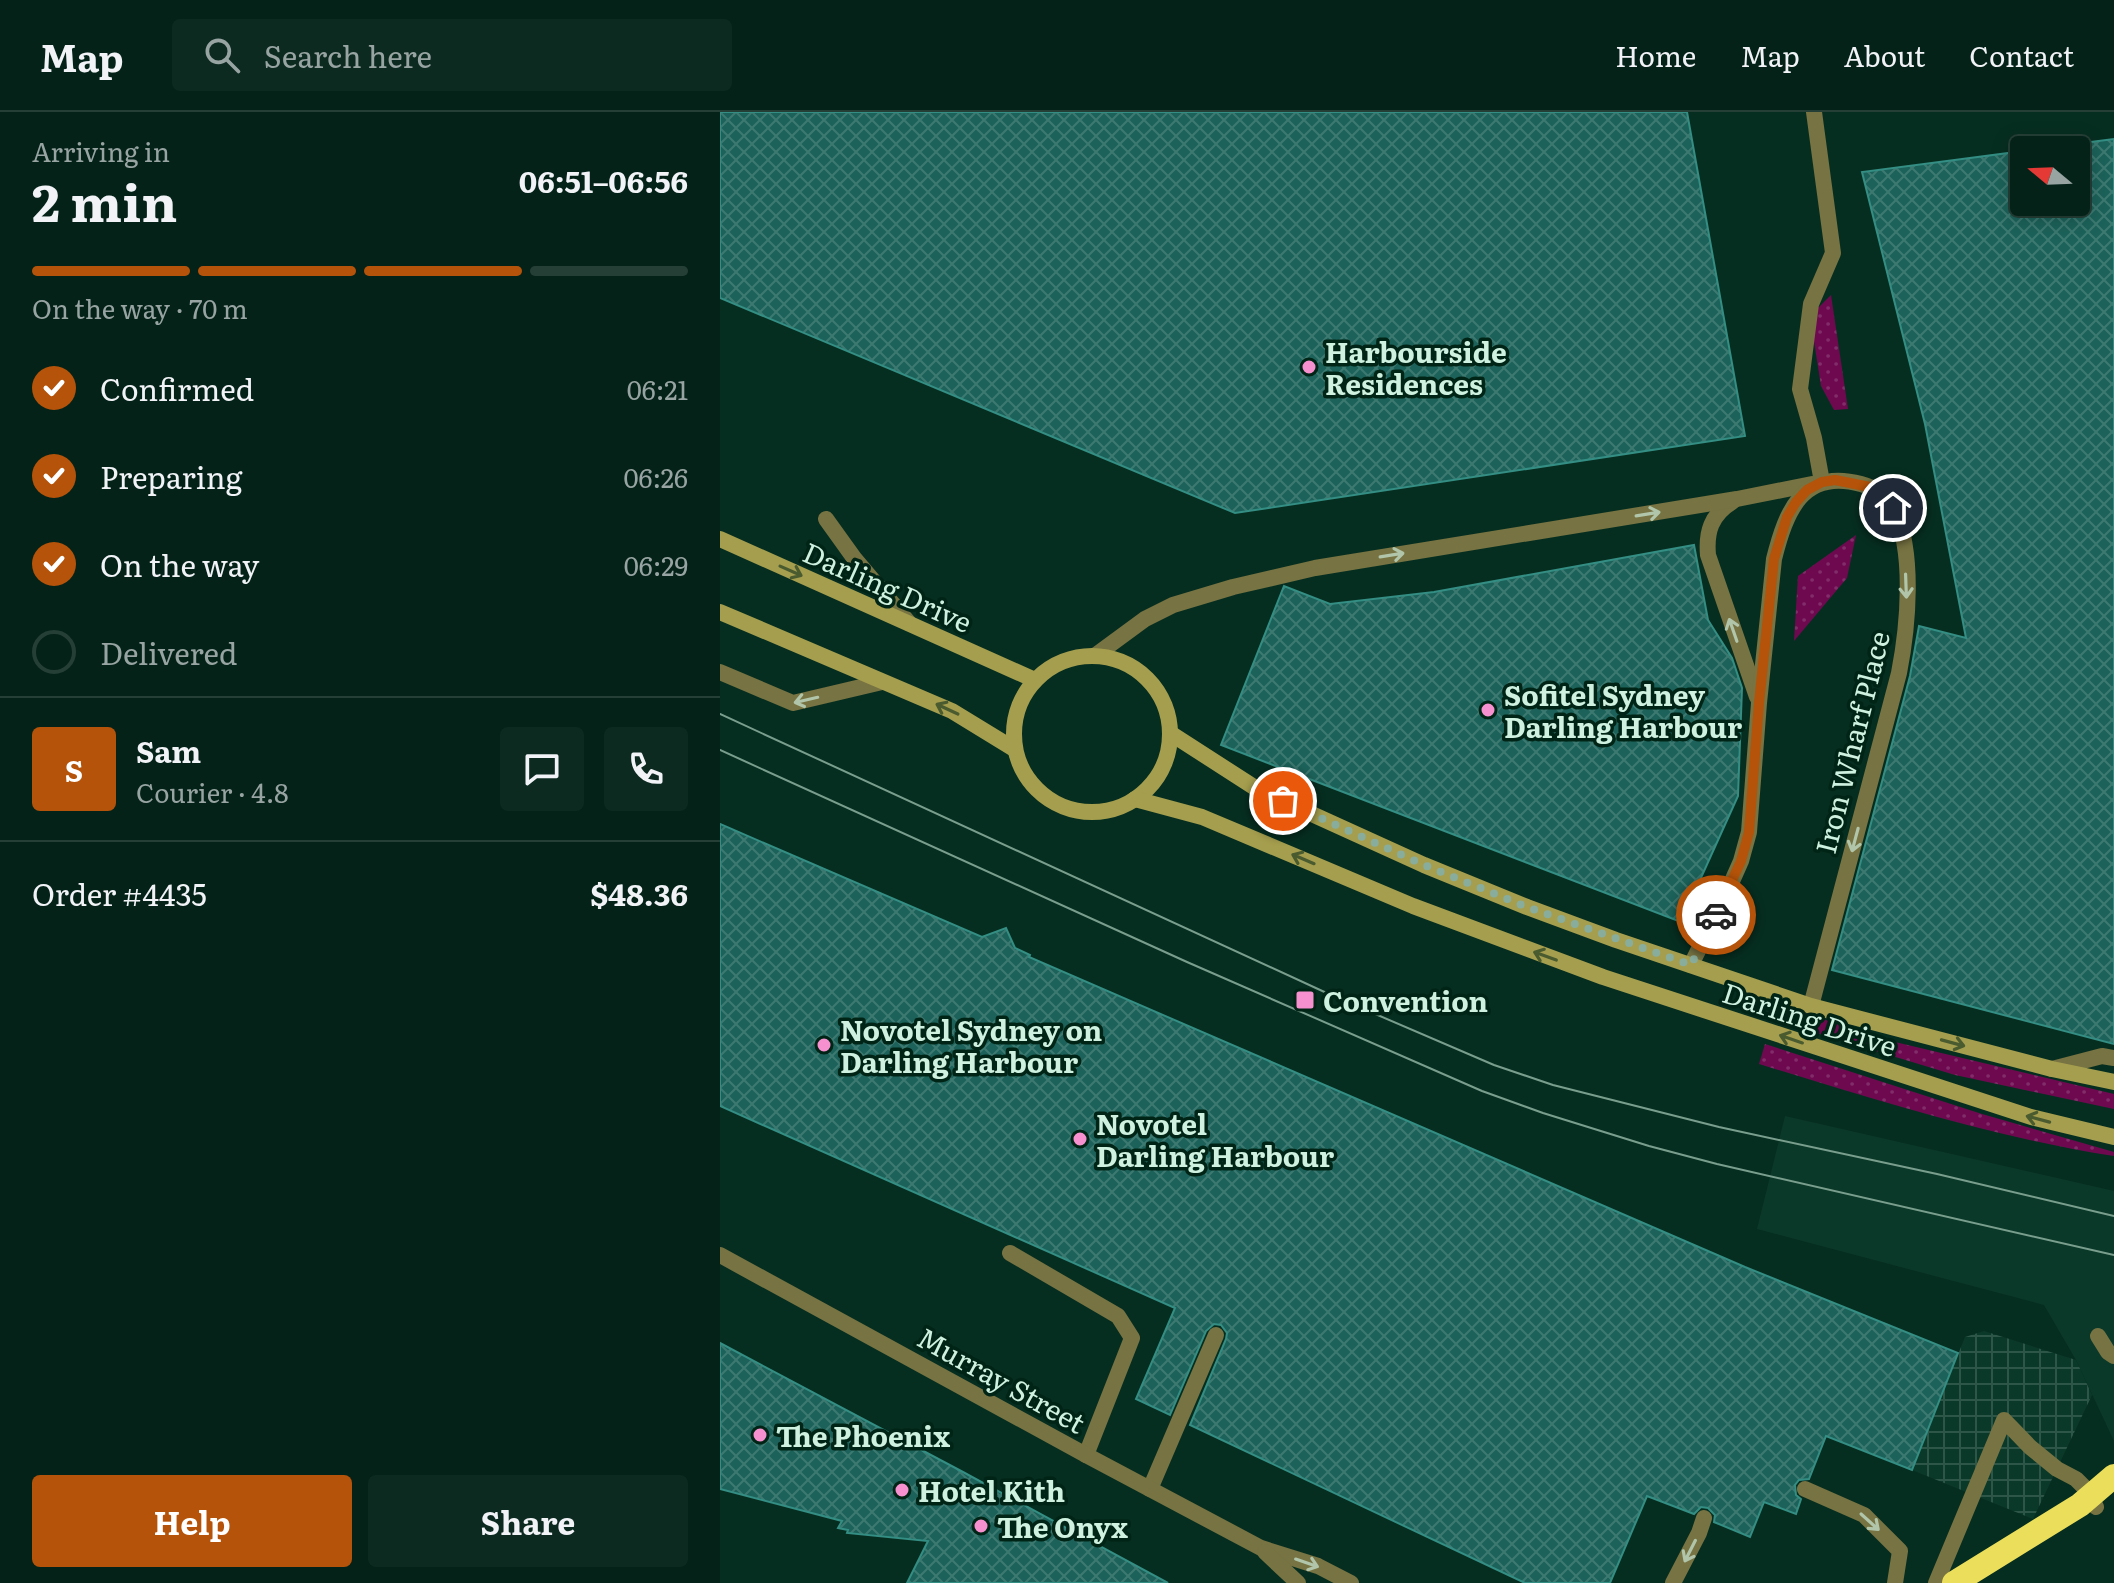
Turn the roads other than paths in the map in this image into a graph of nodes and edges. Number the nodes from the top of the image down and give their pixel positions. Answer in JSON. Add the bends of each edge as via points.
{"nodes":[{"id":1,"x":1814,"y":112,"type":"edge"},
{"id":2,"x":1822,"y":482,"type":"junction"},
{"id":3,"x":1737,"y":499,"type":"junction"},
{"id":4,"x":826,"y":519,"type":"dead end"},
{"id":5,"x":720,"y":539,"type":"edge"},
{"id":6,"x":720,"y":612,"type":"edge"},
{"id":7,"x":909,"y":623,"type":"junction"},
{"id":8,"x":1096,"y":655,"type":"junction"},
{"id":9,"x":720,"y":672,"type":"edge"},
{"id":10,"x":1035,"y":680,"type":"junction"},
{"id":11,"x":882,"y":682,"type":"junction"},
{"id":12,"x":1759,"y":703,"type":"junction"},
{"id":13,"x":1170,"y":733,"type":"junction"},
{"id":14,"x":1014,"y":749,"type":"junction"},
{"id":15,"x":1135,"y":799,"type":"junction"},
{"id":16,"x":1691,"y":965,"type":"junction"},
{"id":17,"x":1811,"y":1006,"type":"junction"},
{"id":18,"x":2114,"y":1058,"type":"edge"},
{"id":19,"x":2052,"y":1069,"type":"junction"},
{"id":20,"x":2114,"y":1082,"type":"edge"},
{"id":21,"x":2114,"y":1137,"type":"edge"},
{"id":22,"x":1010,"y":1253,"type":"dead end"},
{"id":23,"x":720,"y":1255,"type":"edge"},
{"id":24,"x":1216,"y":1335,"type":"dead end"},
{"id":25,"x":2098,"y":1336,"type":"dead end"},
{"id":26,"x":2114,"y":1356,"type":"edge"},
{"id":27,"x":1086,"y":1455,"type":"junction"},
{"id":28,"x":2114,"y":1474,"type":"edge"},
{"id":29,"x":1150,"y":1489,"type":"junction"},
{"id":30,"x":1805,"y":1489,"type":"dead end"},
{"id":31,"x":2096,"y":1507,"type":"junction"},
{"id":32,"x":1704,"y":1518,"type":"dead end"},
{"id":33,"x":1261,"y":1548,"type":"junction"},
{"id":34,"x":1298,"y":1583,"type":"edge"},
{"id":35,"x":1351,"y":1583,"type":"edge"},
{"id":36,"x":1673,"y":1583,"type":"edge"},
{"id":37,"x":1895,"y":1583,"type":"edge"},
{"id":38,"x":1936,"y":1583,"type":"edge"},
{"id":39,"x":1951,"y":1583,"type":"edge"}],
"edges":[{"from":1,"to":2,"type":"street","via":[[1833,253],[1811,304],[1800,389]]},
{"from":2,"to":3,"type":"street","name":"Iron Wharf Place"},
{"from":2,"to":12,"type":"street","via":[[1796,502],[1779,538]]},
{"from":2,"to":17,"type":"street","name":"Iron Wharf Place","one_way":true,"via":[[1870,487],[1883,493],[1893,508],[1904,547],[1907,610],[1899,673]]},
{"from":8,"to":3,"type":"street","name":"Iron Wharf Place","one_way":true,"via":[[1173,605],[1233,587],[1315,568]]},
{"from":12,"to":3,"type":"street","one_way":true,"via":[[1708,555],[1714,517]]},
{"from":4,"to":7,"type":"street"},
{"from":5,"to":7,"type":"street","name":"Darling Drive","one_way":true},
{"from":6,"to":11,"type":"street"},
{"from":7,"to":10,"type":"street","name":"Darling Drive"},
{"from":8,"to":10,"type":"street","via":[[1052,666]]},
{"from":8,"to":13,"type":"street","via":[[1140,671],[1166,709]]},
{"from":11,"to":9,"type":"street","one_way":true,"via":[[793,703]]},
{"from":10,"to":14,"type":"street","via":[[1021,700]]},
{"from":14,"to":11,"type":"street","one_way":true,"via":[[952,711]]},
{"from":12,"to":16,"type":"street","via":[[1749,832],[1741,861]]},
{"from":13,"to":15,"type":"street","via":[[1166,759],[1154,782]]},
{"from":13,"to":16,"type":"street","name":"Darling Drive","via":[[1257,789],[1410,859]]},
{"from":14,"to":15,"type":"street","via":[[1023,773],[1061,807],[1086,813],[1112,810]]},
{"from":21,"to":15,"type":"street","name":"Darling Drive","one_way":true,"via":[[2031,1117],[1603,977],[1413,906],[1202,817]]},
{"from":16,"to":17,"type":"street","name":"Darling Drive"},
{"from":17,"to":19,"type":"street","name":"Darling Drive","one_way":true},
{"from":18,"to":19,"type":"street","via":[[2102,1056]]},
{"from":19,"to":20,"type":"street","name":"Darling Drive"},
{"from":22,"to":27,"type":"street","via":[[1118,1316],[1132,1338]]},
{"from":23,"to":27,"type":"street","name":"Murray Street"},
{"from":24,"to":29,"type":"street"},
{"from":25,"to":26,"type":"street"},
{"from":27,"to":29,"type":"street","name":"Murray Street"},
{"from":28,"to":31,"type":"street"},
{"from":28,"to":39,"type":"highway","bridge":true,"via":[[2080,1505]]},
{"from":29,"to":33,"type":"street","name":"Murray Street"},
{"from":30,"to":37,"type":"street","one_way":true,"via":[[1864,1515],[1900,1551]]},
{"from":31,"to":38,"type":"street","via":[[2076,1479],[2030,1447],[2004,1420]]},
{"from":31,"to":39,"type":"street","via":[[2006,1561]]},
{"from":32,"to":36,"type":"street","one_way":true},
{"from":33,"to":34,"type":"street","name":"Murray Street"},
{"from":33,"to":35,"type":"street","name":"Murray Street","one_way":true}]}
